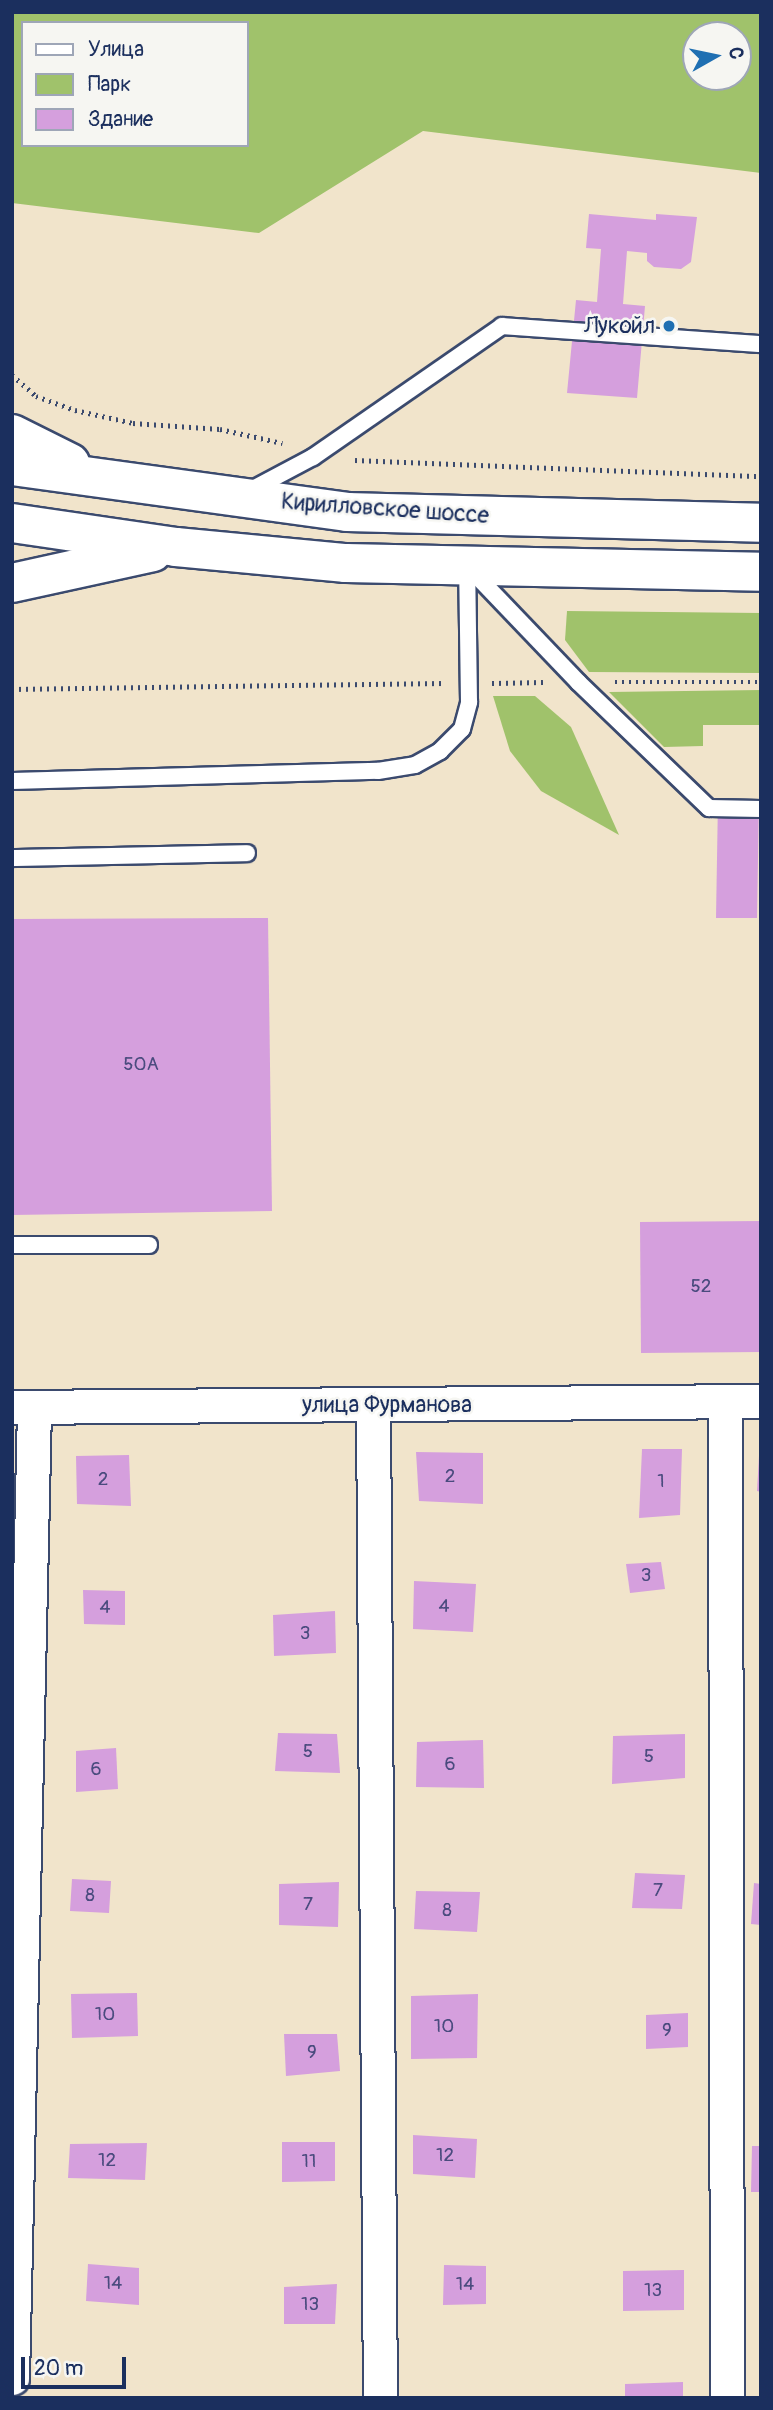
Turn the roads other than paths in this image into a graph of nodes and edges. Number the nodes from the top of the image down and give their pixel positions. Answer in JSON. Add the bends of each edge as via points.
{"nodes":[{"id":1,"x":761,"y":344,"type":"edge"},
{"id":2,"x":12,"y":434,"type":"edge"},
{"id":3,"x":12,"y":466,"type":"edge"},
{"id":4,"x":124,"y":485,"type":"junction"},
{"id":5,"x":236,"y":498,"type":"junction"},
{"id":6,"x":12,"y":523,"type":"edge"},
{"id":7,"x":761,"y":523,"type":"edge"},
{"id":8,"x":176,"y":547,"type":"junction"},
{"id":9,"x":467,"y":566,"type":"junction"},
{"id":10,"x":761,"y":572,"type":"edge"},
{"id":11,"x":12,"y":583,"type":"edge"},
{"id":12,"x":12,"y":781,"type":"edge"},
{"id":13,"x":761,"y":808,"type":"edge"},
{"id":14,"x":247,"y":853,"type":"dead end"},
{"id":15,"x":12,"y":858,"type":"edge"},
{"id":16,"x":12,"y":1245,"type":"edge"},
{"id":17,"x":149,"y":1245,"type":"dead end"},
{"id":18,"x":725,"y":1401,"type":"junction"},
{"id":19,"x":761,"y":1401,"type":"edge"},
{"id":20,"x":373,"y":1405,"type":"junction"},
{"id":21,"x":23,"y":1407,"type":"edge"},
{"id":22,"x":12,"y":2378,"type":"edge"},
{"id":23,"x":380,"y":2398,"type":"edge"},
{"id":24,"x":727,"y":2398,"type":"edge"}],
"edges":[{"from":1,"to":5,"type":"lane","via":[[502,326],[320,452]]},
{"from":2,"to":4,"type":"main road","via":[[33,448]]},
{"from":3,"to":4,"type":"main road","name":"Кирилловское шоссе"},
{"from":4,"to":5,"type":"main road","name":"Кирилловское шоссе"},
{"from":5,"to":7,"type":"main road","name":"Кирилловское шоссе","via":[[346,512]]},
{"from":6,"to":8,"type":"main road"},
{"from":8,"to":9,"type":"main road","via":[[346,563]]},
{"from":8,"to":11,"type":"main road"},
{"from":9,"to":10,"type":"main road"},
{"from":9,"to":12,"type":"lane","via":[[468,683],[462,729],[440,751],[415,765],[378,771]]},
{"from":9,"to":13,"type":"lane","via":[[578,682],[709,808]]},
{"from":14,"to":15,"type":"lane"},
{"from":16,"to":17,"type":"lane"},
{"from":18,"to":19,"type":"street","name":"улица Фурманова"},
{"from":18,"to":20,"type":"street","name":"улица Фурманова"},
{"from":18,"to":24,"type":"street"},
{"from":20,"to":21,"type":"street","name":"улица Фурманова"},
{"from":20,"to":23,"type":"street"},
{"from":21,"to":22,"type":"street"}]}
